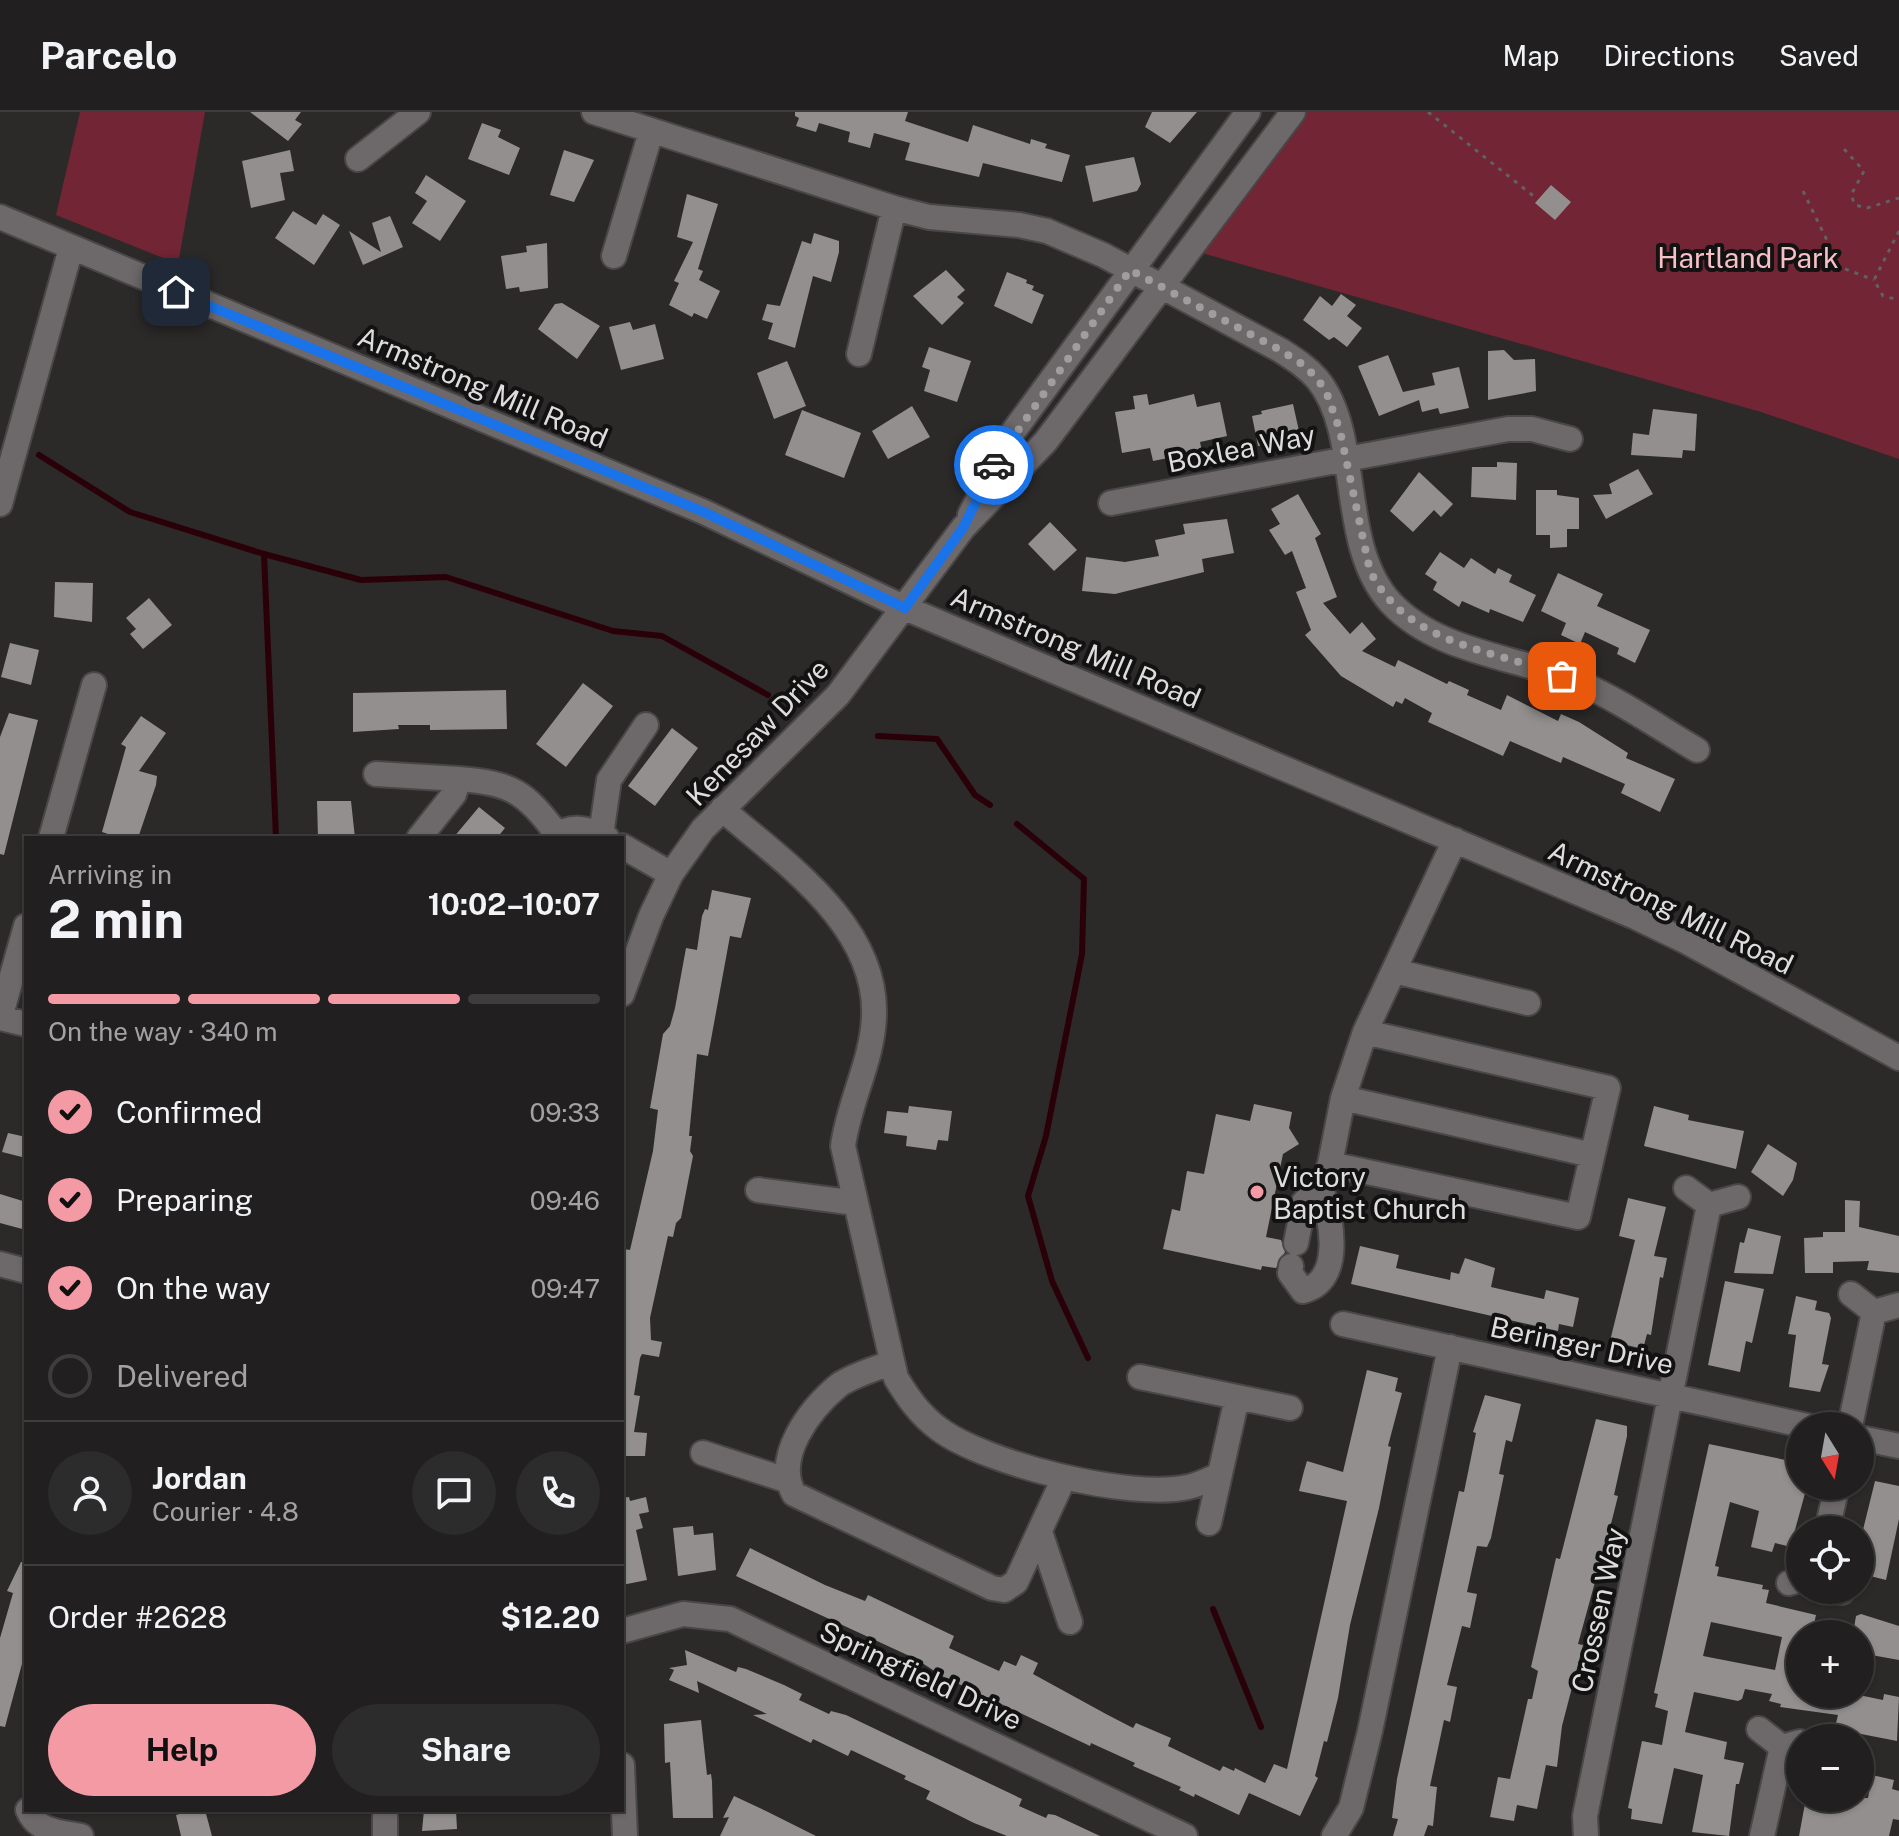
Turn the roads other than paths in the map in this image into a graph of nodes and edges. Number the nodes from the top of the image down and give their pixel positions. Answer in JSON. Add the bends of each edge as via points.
{"nodes":[{"id":1,"x":418,"y":112,"type":"edge"},
{"id":2,"x":594,"y":112,"type":"edge"},
{"id":3,"x":1248,"y":112,"type":"edge"},
{"id":4,"x":1286,"y":115,"type":"edge"},
{"id":5,"x":651,"y":132,"type":"junction"},
{"id":6,"x":358,"y":159,"type":"dead end"},
{"id":7,"x":894,"y":208,"type":"junction"},
{"id":8,"x":0,"y":217,"type":"edge"},
{"id":9,"x":71,"y":248,"type":"junction"},
{"id":10,"x":614,"y":256,"type":"dead end"},
{"id":11,"x":1130,"y":270,"type":"junction"},
{"id":12,"x":1161,"y":289,"type":"junction"},
{"id":13,"x":859,"y":354,"type":"dead end"},
{"id":14,"x":1570,"y":439,"type":"dead end"},
{"id":15,"x":1344,"y":459,"type":"junction"},
{"id":16,"x":1111,"y":503,"type":"dead end"},
{"id":17,"x":0,"y":504,"type":"edge"},
{"id":18,"x":963,"y":528,"type":"junction"},
{"id":19,"x":905,"y":608,"type":"junction"},
{"id":20,"x":94,"y":685,"type":"dead end"},
{"id":21,"x":646,"y":725,"type":"dead end"},
{"id":22,"x":1697,"y":750,"type":"dead end"},
{"id":23,"x":376,"y":774,"type":"dead end"},
{"id":24,"x":459,"y":779,"type":"junction"},
{"id":25,"x":722,"y":809,"type":"junction"},
{"id":26,"x":52,"y":836,"type":"edge"},
{"id":27,"x":421,"y":836,"type":"edge"},
{"id":28,"x":554,"y":836,"type":"edge"},
{"id":29,"x":603,"y":836,"type":"edge"},
{"id":30,"x":610,"y":836,"type":"edge"},
{"id":31,"x":1455,"y":840,"type":"junction"},
{"id":32,"x":624,"y":848,"type":"edge"},
{"id":33,"x":671,"y":874,"type":"junction"},
{"id":34,"x":24,"y":933,"type":"edge"},
{"id":35,"x":1394,"y":971,"type":"junction"},
{"id":36,"x":624,"y":988,"type":"edge"},
{"id":37,"x":1528,"y":1003,"type":"dead end"},
{"id":38,"x":0,"y":1018,"type":"edge"},
{"id":39,"x":24,"y":1024,"type":"edge"},
{"id":40,"x":1365,"y":1032,"type":"junction"},
{"id":41,"x":1899,"y":1058,"type":"edge"},
{"id":42,"x":1343,"y":1098,"type":"junction"},
{"id":43,"x":1592,"y":1155,"type":"junction"},
{"id":44,"x":1330,"y":1164,"type":"junction"},
{"id":45,"x":1686,"y":1188,"type":"dead end"},
{"id":46,"x":1321,"y":1189,"type":"junction"},
{"id":47,"x":758,"y":1190,"type":"dead end"},
{"id":48,"x":1738,"y":1197,"type":"dead end"},
{"id":49,"x":856,"y":1203,"type":"junction"},
{"id":50,"x":1709,"y":1205,"type":"junction"},
{"id":51,"x":0,"y":1264,"type":"edge"},
{"id":52,"x":24,"y":1270,"type":"edge"},
{"id":53,"x":1851,"y":1294,"type":"dead end"},
{"id":54,"x":1899,"y":1305,"type":"edge"},
{"id":55,"x":1874,"y":1312,"type":"junction"},
{"id":56,"x":1343,"y":1324,"type":"dead end"},
{"id":57,"x":1450,"y":1347,"type":"junction"},
{"id":58,"x":892,"y":1362,"type":"junction"},
{"id":59,"x":1140,"y":1377,"type":"dead end"},
{"id":60,"x":1671,"y":1396,"type":"junction"},
{"id":61,"x":1237,"y":1398,"type":"junction"},
{"id":62,"x":1290,"y":1408,"type":"dead end"},
{"id":63,"x":1853,"y":1412,"type":"edge"},
{"id":64,"x":1786,"y":1421,"type":"edge"},
{"id":65,"x":1874,"y":1441,"type":"edge"},
{"id":66,"x":1899,"y":1446,"type":"edge"},
{"id":67,"x":703,"y":1453,"type":"dead end"},
{"id":68,"x":1217,"y":1476,"type":"junction"},
{"id":69,"x":1064,"y":1478,"type":"junction"},
{"id":70,"x":786,"y":1480,"type":"junction"},
{"id":71,"x":1209,"y":1523,"type":"dead end"},
{"id":72,"x":1040,"y":1532,"type":"junction"},
{"id":73,"x":1070,"y":1622,"type":"dead end"},
{"id":74,"x":624,"y":1630,"type":"edge"},
{"id":75,"x":1759,"y":1729,"type":"dead end"},
{"id":76,"x":1786,"y":1742,"type":"edge"},
{"id":77,"x":1786,"y":1760,"type":"edge"},
{"id":78,"x":29,"y":1812,"type":"edge"},
{"id":79,"x":385,"y":1812,"type":"edge"},
{"id":80,"x":624,"y":1812,"type":"edge"},
{"id":81,"x":81,"y":1836,"type":"edge"},
{"id":82,"x":385,"y":1836,"type":"edge"},
{"id":83,"x":625,"y":1836,"type":"edge"},
{"id":84,"x":1185,"y":1836,"type":"edge"},
{"id":85,"x":1334,"y":1836,"type":"edge"},
{"id":86,"x":1586,"y":1836,"type":"edge"},
{"id":87,"x":1762,"y":1836,"type":"edge"}],
"edges":[{"from":1,"to":6,"type":"street"},
{"from":2,"to":5,"type":"street"},
{"from":3,"to":11,"type":"street","name":"Kenesaw Drive"},
{"from":4,"to":12,"type":"street","name":"Kenesaw Drive"},
{"from":5,"to":7,"type":"street"},
{"from":5,"to":10,"type":"street"},
{"from":7,"to":11,"type":"street","via":[[1047,231]]},
{"from":7,"to":13,"type":"street"},
{"from":8,"to":9,"type":"street","name":"Armstrong Mill Road"},
{"from":9,"to":17,"type":"street"},
{"from":9,"to":19,"type":"street","name":"Armstrong Mill Road","via":[[704,512]]},
{"from":11,"to":12,"type":"street"},
{"from":11,"to":18,"type":"street","name":"Kenesaw Drive","via":[[1013,432]]},
{"from":12,"to":15,"type":"street","via":[[1305,366],[1327,394]]},
{"from":12,"to":18,"type":"street","name":"Kenesaw Drive","via":[[1046,441]]},
{"from":14,"to":15,"type":"street","name":"Boxlea Way","via":[[1508,429]]},
{"from":15,"to":16,"type":"street","name":"Boxlea Way"},
{"from":15,"to":22,"type":"street","via":[[1370,571],[1409,620],[1431,635],[1579,683]]},
{"from":18,"to":19,"type":"street","name":"Kenesaw Drive"},
{"from":19,"to":25,"type":"street","name":"Kenesaw Drive","via":[[838,695]]},
{"from":19,"to":31,"type":"street","name":"Armstrong Mill Road"},
{"from":20,"to":26,"type":"street"},
{"from":21,"to":30,"type":"street","via":[[609,780]]},
{"from":23,"to":24,"type":"street"},
{"from":24,"to":27,"type":"street","via":[[454,794]]},
{"from":24,"to":28,"type":"street","via":[[517,790],[536,807]]},
{"from":25,"to":33,"type":"street","name":"Kenesaw Drive"},
{"from":25,"to":49,"type":"street","via":[[839,917],[863,957],[874,1013],[843,1146]]},
{"from":28,"to":29,"type":"street","via":[[565,829],[590,829]]},
{"from":31,"to":35,"type":"street"},
{"from":31,"to":41,"type":"street","name":"Armstrong Mill Road","via":[[1687,942]]},
{"from":32,"to":33,"type":"street"},
{"from":33,"to":36,"type":"street","name":"Kenesaw Drive"},
{"from":34,"to":38,"type":"street"},
{"from":35,"to":37,"type":"street"},
{"from":35,"to":40,"type":"street"},
{"from":38,"to":39,"type":"street"},
{"from":40,"to":42,"type":"street"},
{"from":40,"to":43,"type":"street","via":[[1608,1088]]},
{"from":42,"to":43,"type":"street"},
{"from":42,"to":44,"type":"street"},
{"from":43,"to":44,"type":"street","via":[[1578,1217]]},
{"from":44,"to":46,"type":"street"},
{"from":45,"to":50,"type":"street"},
{"from":46,"to":46,"type":"street","via":[[1332,1240],[1325,1279],[1303,1291],[1290,1273],[1293,1255],[1304,1202]]},
{"from":47,"to":49,"type":"street"},
{"from":48,"to":50,"type":"street"},
{"from":49,"to":58,"type":"street"},
{"from":50,"to":60,"type":"street","name":"Crossen Way"},
{"from":51,"to":52,"type":"street"},
{"from":53,"to":55,"type":"street"},
{"from":54,"to":55,"type":"street"},
{"from":55,"to":63,"type":"street"},
{"from":56,"to":57,"type":"street","name":"Beringer Drive"},
{"from":57,"to":60,"type":"street","name":"Beringer Drive"},
{"from":57,"to":85,"type":"street","via":[[1370,1731],[1351,1808]]},
{"from":58,"to":69,"type":"street","via":[[913,1406],[941,1431]]},
{"from":58,"to":70,"type":"street","via":[[841,1384],[807,1420],[791,1450]]},
{"from":59,"to":61,"type":"street"},
{"from":60,"to":64,"type":"street","name":"Beringer Drive"},
{"from":60,"to":86,"type":"street","name":"Crossen Way","via":[[1585,1816]]},
{"from":61,"to":62,"type":"street"},
{"from":61,"to":68,"type":"street"},
{"from":65,"to":66,"type":"street"},
{"from":67,"to":70,"type":"street"},
{"from":68,"to":69,"type":"street","via":[[1187,1487],[1130,1488]]},
{"from":68,"to":71,"type":"street"},
{"from":69,"to":72,"type":"street"},
{"from":70,"to":72,"type":"street","via":[[794,1494],[992,1588],[1004,1590],[1016,1582]]},
{"from":72,"to":73,"type":"street"},
{"from":74,"to":84,"type":"street","name":"Springfield Drive","via":[[683,1614],[730,1619]]},
{"from":75,"to":76,"type":"street"},
{"from":77,"to":87,"type":"street"},
{"from":78,"to":81,"type":"street","via":[[48,1830]]},
{"from":79,"to":82,"type":"street"},
{"from":80,"to":83,"type":"street"}]}
